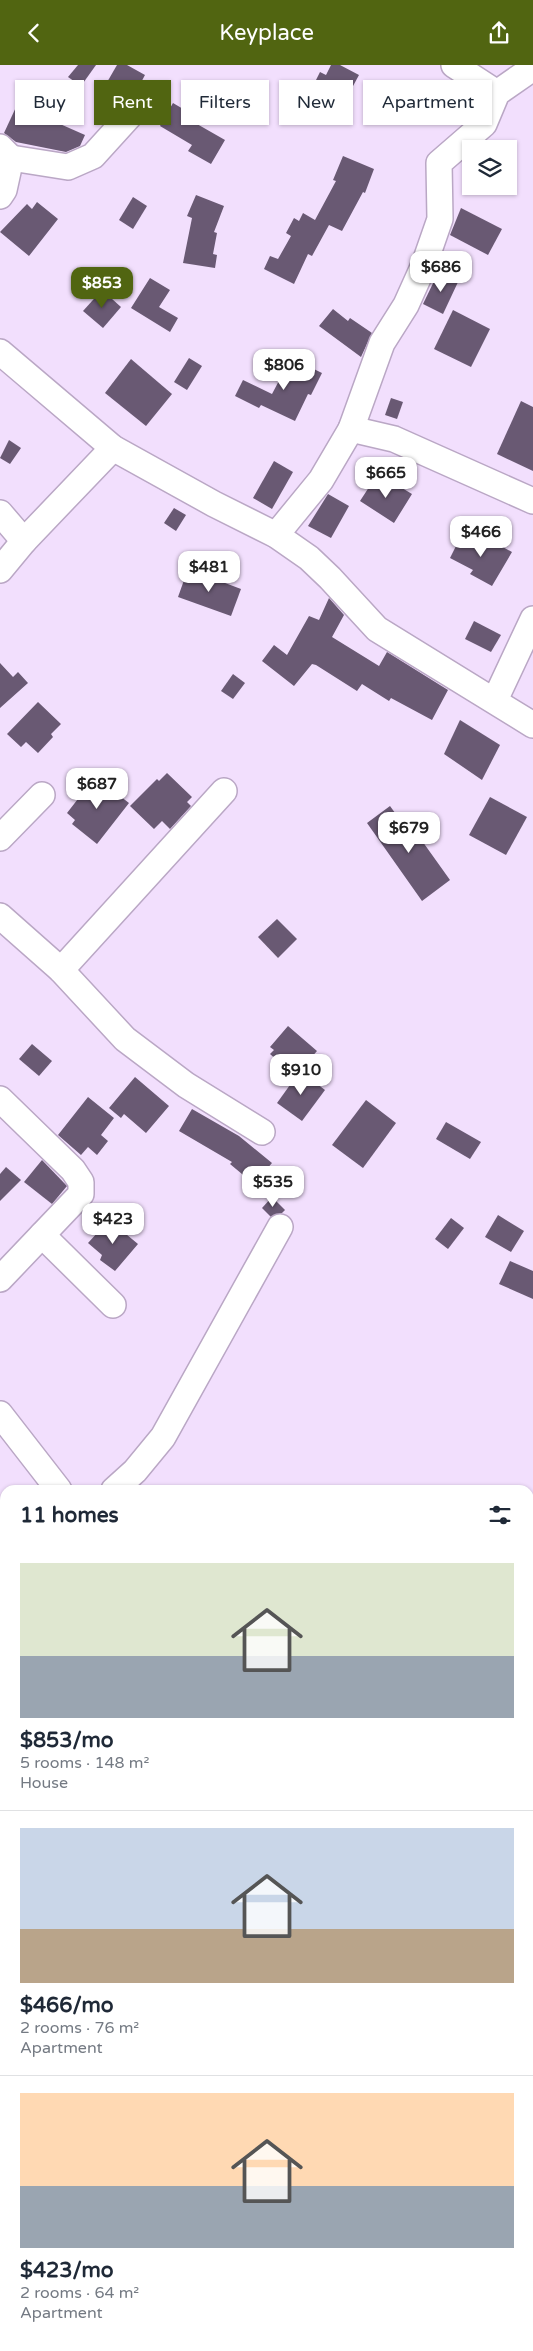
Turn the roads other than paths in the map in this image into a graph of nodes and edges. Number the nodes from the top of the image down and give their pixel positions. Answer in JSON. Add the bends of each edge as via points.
{"nodes":[{"id":1,"x":454,"y":65,"type":"edge"},
{"id":2,"x":532,"y":69,"type":"edge"},
{"id":3,"x":497,"y":93,"type":"junction"},
{"id":4,"x":122,"y":125,"type":"edge"},
{"id":5,"x":5,"y":153,"type":"edge"},
{"id":6,"x":0,"y":196,"type":"edge"},
{"id":7,"x":0,"y":352,"type":"edge"},
{"id":8,"x":351,"y":429,"type":"junction"},
{"id":9,"x":113,"y":448,"type":"junction"},
{"id":10,"x":533,"y":501,"type":"edge"},
{"id":11,"x":0,"y":513,"type":"edge"},
{"id":12,"x":276,"y":535,"type":"junction"},
{"id":13,"x":24,"y":541,"type":"junction"},
{"id":14,"x":0,"y":570,"type":"edge"},
{"id":15,"x":533,"y":619,"type":"edge"},
{"id":16,"x":495,"y":700,"type":"junction"},
{"id":17,"x":533,"y":725,"type":"edge"},
{"id":18,"x":224,"y":791,"type":"dead end"},
{"id":19,"x":42,"y":795,"type":"dead end"},
{"id":20,"x":0,"y":838,"type":"edge"},
{"id":21,"x":0,"y":916,"type":"edge"},
{"id":22,"x":61,"y":970,"type":"junction"},
{"id":23,"x":0,"y":1099,"type":"edge"},
{"id":24,"x":262,"y":1132,"type":"dead end"},
{"id":25,"x":280,"y":1227,"type":"dead end"},
{"id":26,"x":42,"y":1235,"type":"junction"},
{"id":27,"x":0,"y":1279,"type":"edge"},
{"id":28,"x":113,"y":1305,"type":"dead end"},
{"id":29,"x":0,"y":1414,"type":"edge"},
{"id":30,"x":56,"y":1485,"type":"edge"},
{"id":31,"x":120,"y":1485,"type":"edge"}],
"edges":[{"from":1,"to":3,"type":"street"},
{"from":2,"to":3,"type":"street"},
{"from":3,"to":8,"type":"street","via":[[484,124],[439,163],[440,219],[406,305],[382,343]]},
{"from":4,"to":5,"type":"street","via":[[93,157],[68,167]]},
{"from":5,"to":6,"type":"street","via":[[4,190]]},
{"from":7,"to":9,"type":"street"},
{"from":8,"to":10,"type":"street","via":[[394,439]]},
{"from":8,"to":12,"type":"street","via":[[321,479]]},
{"from":9,"to":12,"type":"street"},
{"from":9,"to":13,"type":"street"},
{"from":11,"to":13,"type":"street"},
{"from":12,"to":16,"type":"street","via":[[316,565],[377,629]]},
{"from":13,"to":14,"type":"street"},
{"from":15,"to":16,"type":"street"},
{"from":16,"to":17,"type":"street"},
{"from":18,"to":22,"type":"street"},
{"from":19,"to":20,"type":"street"},
{"from":21,"to":22,"type":"street"},
{"from":22,"to":24,"type":"street","via":[[125,1039],[186,1085]]},
{"from":23,"to":26,"type":"street","via":[[82,1182],[81,1194]]},
{"from":25,"to":31,"type":"street","via":[[162,1437]]},
{"from":26,"to":27,"type":"street"},
{"from":26,"to":28,"type":"street"},
{"from":29,"to":30,"type":"street"}]}
